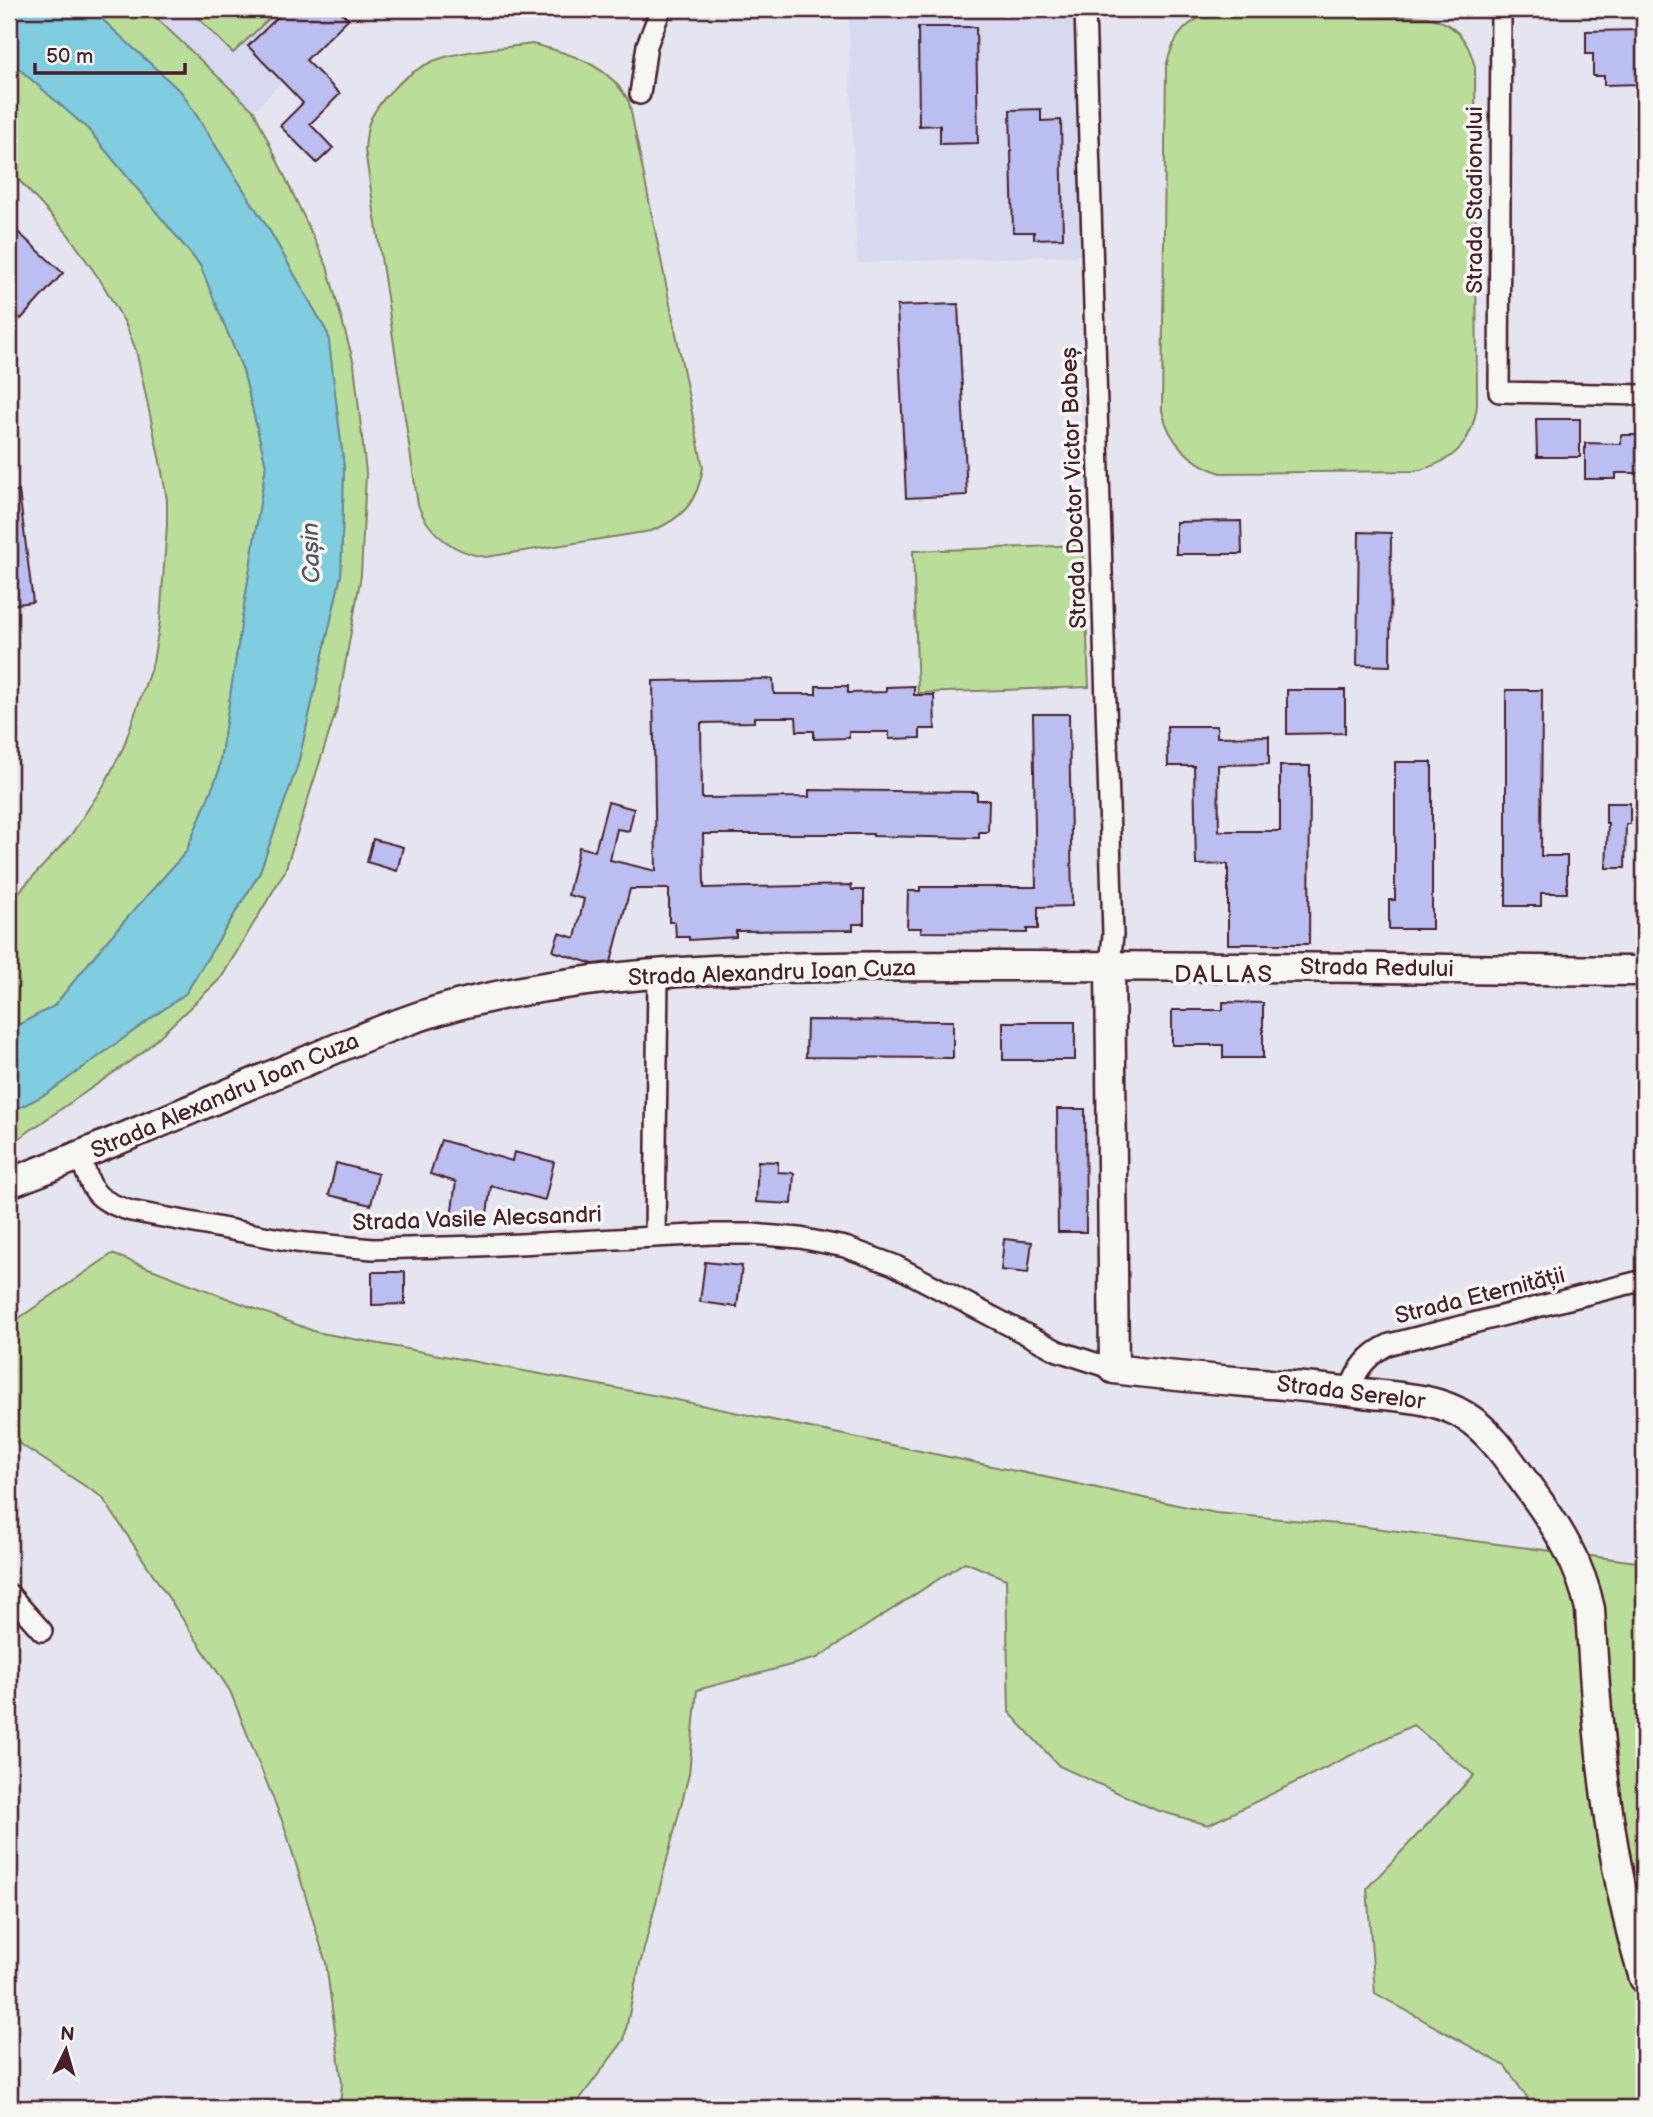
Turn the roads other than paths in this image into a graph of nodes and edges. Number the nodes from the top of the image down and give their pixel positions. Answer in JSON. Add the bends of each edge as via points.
{"nodes":[{"id":1,"x":661,"y":9,"type":"edge"},
{"id":2,"x":1085,"y":9,"type":"edge"},
{"id":3,"x":1501,"y":9,"type":"edge"},
{"id":4,"x":640,"y":94,"type":"dead end"},
{"id":5,"x":1644,"y":396,"type":"edge"},
{"id":6,"x":1110,"y":966,"type":"junction"},
{"id":7,"x":1644,"y":971,"type":"edge"},
{"id":8,"x":658,"y":975,"type":"junction"},
{"id":9,"x":80,"y":1156,"type":"junction"},
{"id":10,"x":9,"y":1183,"type":"edge"},
{"id":11,"x":655,"y":1236,"type":"junction"},
{"id":12,"x":1644,"y":1280,"type":"edge"},
{"id":13,"x":1114,"y":1369,"type":"junction"},
{"id":14,"x":1349,"y":1391,"type":"junction"},
{"id":15,"x":9,"y":1594,"type":"edge"},
{"id":16,"x":43,"y":1631,"type":"dead end"},
{"id":17,"x":1644,"y":1978,"type":"edge"}],
"edges":[{"from":1,"to":4,"type":"street","via":[[647,45]]},
{"from":2,"to":6,"type":"street","name":"Strada Doctor Victor Babeș","via":[[1113,944]]},
{"from":3,"to":5,"type":"street","name":"Strada Stadionului","via":[[1499,392]]},
{"from":6,"to":7,"type":"main road","name":"Strada Redului"},
{"from":6,"to":8,"type":"main road","name":"Strada Alexandru Ioan Cuza","via":[[770,968]]},
{"from":6,"to":13,"type":"main road"},
{"from":8,"to":9,"type":"main road","name":"Strada Alexandru Ioan Cuza","via":[[527,990],[421,1016]]},
{"from":8,"to":11,"type":"street"},
{"from":9,"to":10,"type":"main road","name":"Strada Alexandru Ioan Cuza"},
{"from":9,"to":11,"type":"street","name":"Strada Vasile Alecsandri","via":[[98,1197],[110,1204],[330,1247],[426,1248]]},
{"from":11,"to":13,"type":"street","name":"Strada Vasile Alecsandri","via":[[752,1234],[845,1247],[894,1265],[1058,1351]]},
{"from":12,"to":14,"type":"street","name":"Strada Eternității","via":[[1390,1344],[1359,1367]]},
{"from":13,"to":14,"type":"main road","name":"Strada Serelor"},
{"from":14,"to":17,"type":"main road","name":"Strada Serelor","via":[[1430,1402],[1466,1416],[1510,1461],[1576,1564],[1590,1609],[1602,1773],[1615,1858]]},
{"from":15,"to":16,"type":"street"}]}
